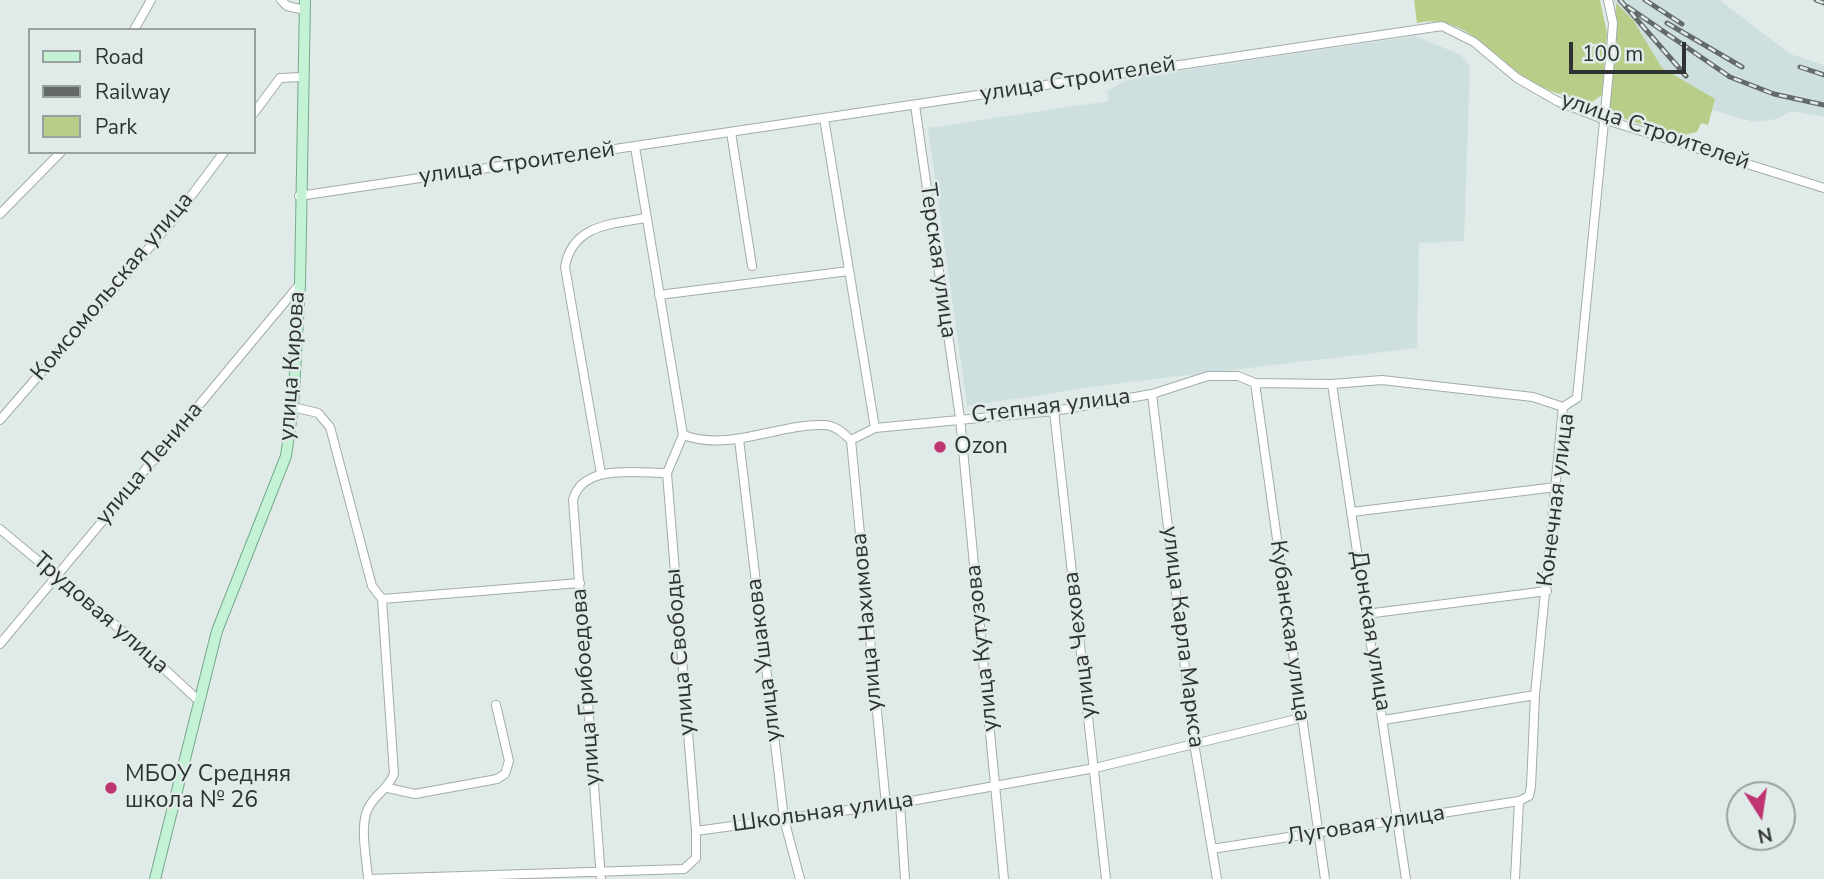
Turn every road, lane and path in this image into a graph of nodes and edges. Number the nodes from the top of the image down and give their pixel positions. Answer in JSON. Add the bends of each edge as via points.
{"nodes":[{"id":1,"x":151,"y":0,"type":"edge"},
{"id":2,"x":281,"y":0,"type":"edge"},
{"id":3,"x":1608,"y":0,"type":"edge"},
{"id":4,"x":305,"y":5,"type":"edge"},
{"id":5,"x":135,"y":28,"type":"edge"},
{"id":6,"x":302,"y":77,"type":"junction"},
{"id":7,"x":915,"y":105,"type":"junction"},
{"id":8,"x":256,"y":110,"type":"edge"},
{"id":9,"x":824,"y":118,"type":"junction"},
{"id":10,"x":1603,"y":119,"type":"junction"},
{"id":11,"x":731,"y":132,"type":"junction"},
{"id":12,"x":635,"y":147,"type":"junction"},
{"id":13,"x":59,"y":154,"type":"edge"},
{"id":14,"x":223,"y":154,"type":"edge"},
{"id":15,"x":1824,"y":188,"type":"edge"},
{"id":16,"x":299,"y":196,"type":"junction"},
{"id":17,"x":0,"y":214,"type":"edge"},
{"id":18,"x":646,"y":218,"type":"junction"},
{"id":19,"x":752,"y":266,"type":"dead end"},
{"id":20,"x":849,"y":271,"type":"junction"},
{"id":21,"x":300,"y":284,"type":"junction"},
{"id":22,"x":659,"y":295,"type":"junction"},
{"id":23,"x":1255,"y":383,"type":"junction"},
{"id":24,"x":1332,"y":384,"type":"junction"},
{"id":25,"x":1152,"y":394,"type":"junction"},
{"id":26,"x":293,"y":407,"type":"junction"},
{"id":27,"x":1563,"y":407,"type":"junction"},
{"id":28,"x":1054,"y":411,"type":"junction"},
{"id":29,"x":960,"y":418,"type":"junction"},
{"id":30,"x":0,"y":420,"type":"edge"},
{"id":31,"x":875,"y":428,"type":"junction"},
{"id":32,"x":683,"y":435,"type":"junction"},
{"id":33,"x":739,"y":439,"type":"junction"},
{"id":34,"x":851,"y":440,"type":"junction"},
{"id":35,"x":667,"y":473,"type":"junction"},
{"id":36,"x":601,"y":474,"type":"junction"},
{"id":37,"x":1556,"y":487,"type":"junction"},
{"id":38,"x":1352,"y":512,"type":"junction"},
{"id":39,"x":0,"y":529,"type":"edge"},
{"id":40,"x":57,"y":575,"type":"junction"},
{"id":41,"x":580,"y":583,"type":"junction"},
{"id":42,"x":1546,"y":591,"type":"junction"},
{"id":43,"x":382,"y":599,"type":"junction"},
{"id":44,"x":1366,"y":614,"type":"junction"},
{"id":45,"x":0,"y":644,"type":"edge"},
{"id":46,"x":1535,"y":695,"type":"junction"},
{"id":47,"x":199,"y":701,"type":"junction"},
{"id":48,"x":496,"y":705,"type":"dead end"},
{"id":49,"x":1301,"y":718,"type":"junction"},
{"id":50,"x":1384,"y":720,"type":"junction"},
{"id":51,"x":1194,"y":743,"type":"junction"},
{"id":52,"x":1095,"y":768,"type":"junction"},
{"id":53,"x":996,"y":783,"type":"junction"},
{"id":54,"x":388,"y":788,"type":"junction"},
{"id":55,"x":1519,"y":801,"type":"junction"},
{"id":56,"x":900,"y":803,"type":"junction"},
{"id":57,"x":886,"y":805,"type":"junction"},
{"id":58,"x":784,"y":819,"type":"junction"},
{"id":59,"x":1398,"y":821,"type":"junction"},
{"id":60,"x":696,"y":831,"type":"junction"},
{"id":61,"x":1319,"y":834,"type":"junction"},
{"id":62,"x":1212,"y":849,"type":"junction"},
{"id":63,"x":601,"y":874,"type":"edge"},
{"id":64,"x":489,"y":878,"type":"edge"},
{"id":65,"x":155,"y":879,"type":"edge"},
{"id":66,"x":368,"y":879,"type":"edge"},
{"id":67,"x":800,"y":879,"type":"edge"},
{"id":68,"x":905,"y":879,"type":"edge"},
{"id":69,"x":1004,"y":879,"type":"edge"},
{"id":70,"x":1106,"y":879,"type":"edge"},
{"id":71,"x":1217,"y":879,"type":"edge"},
{"id":72,"x":1325,"y":879,"type":"edge"},
{"id":73,"x":1406,"y":879,"type":"edge"},
{"id":74,"x":1514,"y":879,"type":"edge"}],
"edges":[{"from":1,"to":5,"type":"street"},
{"from":2,"to":4,"type":"street","via":[[287,6]]},
{"from":3,"to":10,"type":"street","via":[[1612,23]]},
{"from":4,"to":6,"type":"main road","name":"улица Кирова"},
{"from":6,"to":8,"type":"street","via":[[281,78]]},
{"from":6,"to":16,"type":"main road","name":"улица Кирова"},
{"from":7,"to":9,"type":"street","name":"улица Строителей"},
{"from":7,"to":10,"type":"street","name":"улица Строителей","via":[[1441,26],[1475,42],[1517,78]]},
{"from":7,"to":29,"type":"street","name":"Терская улица"},
{"from":9,"to":11,"type":"street","name":"улица Строителей"},
{"from":9,"to":20,"type":"street"},
{"from":10,"to":15,"type":"street","name":"улица Строителей"},
{"from":10,"to":27,"type":"street","name":"Конечная улица","via":[[1577,398]]},
{"from":11,"to":12,"type":"street","name":"улица Строителей"},
{"from":11,"to":19,"type":"street"},
{"from":12,"to":16,"type":"street","name":"улица Строителей"},
{"from":12,"to":18,"type":"street"},
{"from":13,"to":17,"type":"street"},
{"from":14,"to":30,"type":"street","name":"Комсомольская улица","via":[[174,219]]},
{"from":16,"to":21,"type":"main road","name":"улица Кирова"},
{"from":18,"to":22,"type":"street"},
{"from":18,"to":36,"type":"street","via":[[590,229],[575,241],[566,257],[565,275]]},
{"from":20,"to":22,"type":"street"},
{"from":20,"to":31,"type":"street"},
{"from":21,"to":26,"type":"main road","name":"улица Кирова"},
{"from":21,"to":40,"type":"street","name":"улица Ленина"},
{"from":22,"to":32,"type":"street"},
{"from":23,"to":24,"type":"street","name":"Степная улица"},
{"from":23,"to":25,"type":"street","name":"Степная улица","via":[[1238,376],[1208,376]]},
{"from":23,"to":49,"type":"street","name":"Кубанская улица"},
{"from":24,"to":27,"type":"street","name":"Степная улица","via":[[1382,380],[1533,397]]},
{"from":24,"to":38,"type":"street","name":"Донская улица"},
{"from":25,"to":28,"type":"street","name":"Степная улица"},
{"from":25,"to":51,"type":"street","name":"улица Карла Маркса"},
{"from":26,"to":43,"type":"street","via":[[318,413],[330,428],[372,586]]},
{"from":26,"to":47,"type":"main road","name":"улица Кирова","via":[[286,456],[218,631]]},
{"from":27,"to":37,"type":"street","name":"Конечная улица"},
{"from":28,"to":29,"type":"street","name":"Степная улица"},
{"from":28,"to":52,"type":"street","name":"улица Чехова"},
{"from":29,"to":31,"type":"street","name":"Степная улица"},
{"from":29,"to":53,"type":"street","name":"улица Кутузова"},
{"from":31,"to":34,"type":"street","name":"Степная улица"},
{"from":32,"to":33,"type":"street","via":[[699,440]]},
{"from":32,"to":35,"type":"street"},
{"from":33,"to":34,"type":"street","via":[[823,425],[838,428]]},
{"from":33,"to":58,"type":"street","name":"улица Ушакова"},
{"from":34,"to":57,"type":"street","name":"улица Нахимова"},
{"from":35,"to":36,"type":"street"},
{"from":35,"to":60,"type":"street","name":"улица Свободы"},
{"from":36,"to":41,"type":"street","name":"улица Грибоедова","via":[[585,481],[574,495]]},
{"from":37,"to":38,"type":"street"},
{"from":37,"to":42,"type":"street","name":"Конечная улица"},
{"from":38,"to":44,"type":"street","name":"Донская улица"},
{"from":39,"to":40,"type":"street","name":"Трудовая улица"},
{"from":40,"to":45,"type":"street","name":"улица Ленина"},
{"from":40,"to":47,"type":"street","name":"Трудовая улица"},
{"from":41,"to":43,"type":"street"},
{"from":41,"to":63,"type":"street","name":"улица Грибоедова"},
{"from":42,"to":44,"type":"street"},
{"from":42,"to":46,"type":"street","name":"Конечная улица"},
{"from":43,"to":54,"type":"street","via":[[394,757]]},
{"from":44,"to":50,"type":"street","name":"Донская улица"},
{"from":46,"to":50,"type":"street"},
{"from":46,"to":55,"type":"street","name":"Конечная улица","via":[[1531,787],[1529,796]]},
{"from":47,"to":65,"type":"main road","name":"улица Кирова"},
{"from":48,"to":54,"type":"street","via":[[509,761],[505,774],[415,794]]},
{"from":49,"to":51,"type":"street","name":"Школьная улица"},
{"from":49,"to":61,"type":"street","name":"Кубанская улица"},
{"from":50,"to":59,"type":"street","name":"Донская улица"},
{"from":51,"to":52,"type":"street","name":"Школьная улица"},
{"from":51,"to":62,"type":"street","name":"улица Карла Маркса"},
{"from":52,"to":53,"type":"street","name":"Школьная улица"},
{"from":52,"to":70,"type":"street","name":"улица Чехова"},
{"from":53,"to":56,"type":"street","name":"Школьная улица"},
{"from":53,"to":69,"type":"street","name":"улица Кутузова"},
{"from":54,"to":66,"type":"street","via":[[369,805],[365,820]]},
{"from":55,"to":59,"type":"street","name":"Луговая улица"},
{"from":55,"to":74,"type":"street","name":"Конечная улица"},
{"from":56,"to":57,"type":"street","name":"Школьная улица"},
{"from":56,"to":68,"type":"street"},
{"from":57,"to":58,"type":"street","name":"Школьная улица"},
{"from":58,"to":60,"type":"street","name":"Школьная улица"},
{"from":58,"to":67,"type":"street","name":"улица Ушакова"},
{"from":59,"to":61,"type":"street","name":"Луговая улица"},
{"from":59,"to":73,"type":"street","name":"Донская улица"},
{"from":60,"to":63,"type":"street","via":[[696,858],[684,869]]},
{"from":61,"to":62,"type":"street","name":"Луговая улица"},
{"from":61,"to":72,"type":"street","name":"Кубанская улица"},
{"from":62,"to":71,"type":"street","name":"улица Карла Маркса"},
{"from":63,"to":64,"type":"street"},
{"from":64,"to":66,"type":"street"}]}
